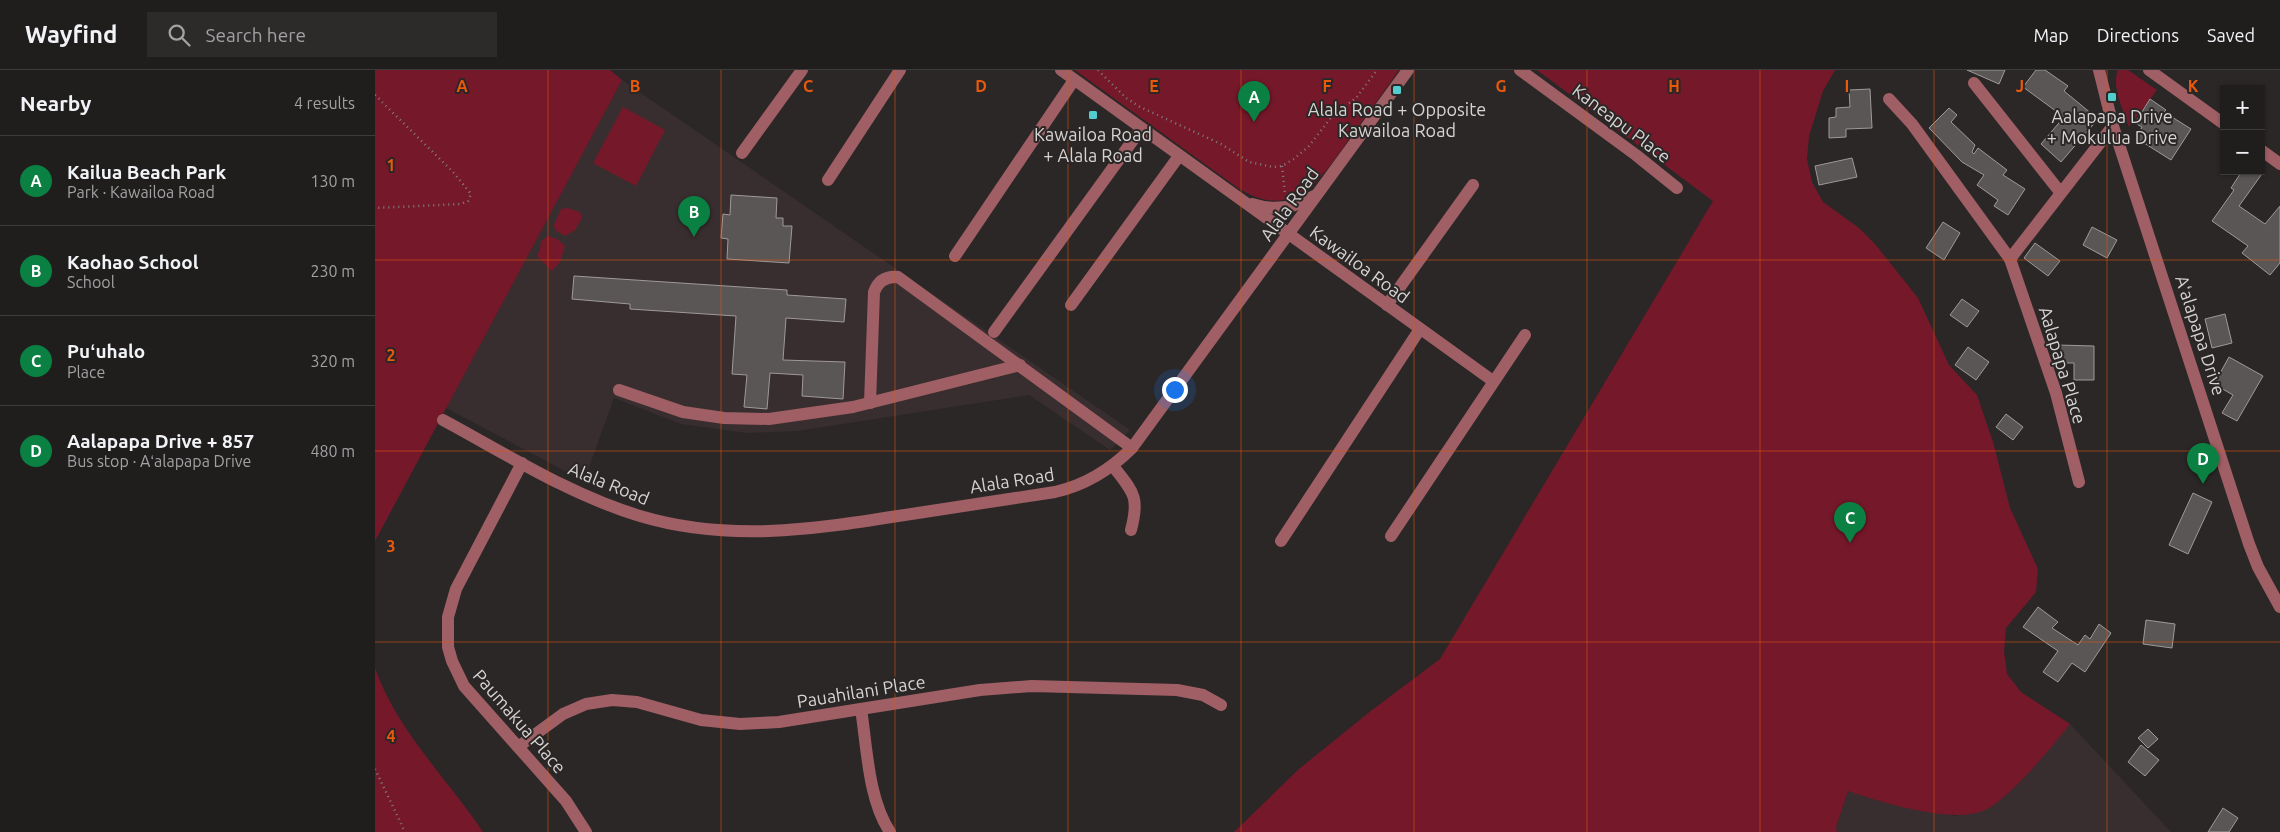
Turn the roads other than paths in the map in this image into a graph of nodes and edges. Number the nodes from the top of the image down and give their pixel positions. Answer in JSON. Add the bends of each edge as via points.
{"nodes":[{"id":1,"x":802,"y":70,"type":"edge"},
{"id":2,"x":900,"y":70,"type":"edge"},
{"id":3,"x":1061,"y":70,"type":"edge"},
{"id":4,"x":1408,"y":70,"type":"edge"},
{"id":5,"x":1520,"y":70,"type":"edge"},
{"id":6,"x":2099,"y":70,"type":"edge"},
{"id":7,"x":2107,"y":70,"type":"edge"},
{"id":8,"x":2149,"y":70,"type":"edge"},
{"id":9,"x":1075,"y":80,"type":"junction"},
{"id":10,"x":1974,"y":83,"type":"dead end"},
{"id":11,"x":2103,"y":84,"type":"junction"},
{"id":12,"x":1889,"y":99,"type":"dead end"},
{"id":13,"x":2220,"y":121,"type":"edge"},
{"id":14,"x":2113,"y":126,"type":"junction"},
{"id":15,"x":1141,"y":129,"type":"junction"},
{"id":16,"x":742,"y":153,"type":"dead end"},
{"id":17,"x":2265,"y":153,"type":"edge"},
{"id":18,"x":1179,"y":156,"type":"junction"},
{"id":19,"x":2280,"y":164,"type":"edge"},
{"id":20,"x":828,"y":180,"type":"dead end"},
{"id":21,"x":1473,"y":185,"type":"dead end"},
{"id":22,"x":1677,"y":188,"type":"dead end"},
{"id":23,"x":1321,"y":189,"type":"junction"},
{"id":24,"x":2061,"y":192,"type":"junction"},
{"id":25,"x":1244,"y":201,"type":"junction"},
{"id":26,"x":1289,"y":235,"type":"junction"},
{"id":27,"x":955,"y":256,"type":"dead end"},
{"id":28,"x":2010,"y":259,"type":"junction"},
{"id":29,"x":1071,"y":305,"type":"dead end"},
{"id":30,"x":1387,"y":305,"type":"junction"},
{"id":31,"x":1419,"y":329,"type":"junction"},
{"id":32,"x":994,"y":332,"type":"dead end"},
{"id":33,"x":1525,"y":335,"type":"dead end"},
{"id":34,"x":1020,"y":365,"type":"junction"},
{"id":35,"x":1493,"y":382,"type":"junction"},
{"id":36,"x":619,"y":390,"type":"dead end"},
{"id":37,"x":870,"y":403,"type":"junction"},
{"id":38,"x":443,"y":420,"type":"dead end"},
{"id":39,"x":1132,"y":448,"type":"junction"},
{"id":40,"x":523,"y":463,"type":"junction"},
{"id":41,"x":1113,"y":466,"type":"junction"},
{"id":42,"x":2079,"y":482,"type":"dead end"},
{"id":43,"x":1131,"y":530,"type":"dead end"},
{"id":44,"x":1391,"y":536,"type":"dead end"},
{"id":45,"x":1281,"y":541,"type":"dead end"},
{"id":46,"x":2280,"y":607,"type":"edge"},
{"id":47,"x":1221,"y":705,"type":"dead end"},
{"id":48,"x":861,"y":708,"type":"junction"},
{"id":49,"x":519,"y":747,"type":"junction"},
{"id":50,"x":586,"y":832,"type":"edge"},
{"id":51,"x":890,"y":832,"type":"edge"}],
"edges":[{"from":1,"to":16,"type":"street"},
{"from":2,"to":20,"type":"street"},
{"from":3,"to":9,"type":"street","name":"Kawailoa Road"},
{"from":4,"to":23,"type":"street","name":"Alala Road"},
{"from":5,"to":22,"type":"street","name":"Kaneapu Place"},
{"from":6,"to":11,"type":"street","name":"Aʻalapapa Drive"},
{"from":7,"to":11,"type":"street"},
{"from":8,"to":13,"type":"street"},
{"from":9,"to":15,"type":"street","name":"Kawailoa Road"},
{"from":9,"to":27,"type":"street"},
{"from":10,"to":24,"type":"street"},
{"from":11,"to":14,"type":"street","name":"Aʻalapapa Drive"},
{"from":12,"to":28,"type":"street","name":"Aalapapa Place","via":[[1912,124]]},
{"from":14,"to":24,"type":"street"},
{"from":14,"to":46,"type":"street","name":"Aʻalapapa Drive","via":[[2249,544]]},
{"from":15,"to":18,"type":"street","name":"Kawailoa Road"},
{"from":15,"to":32,"type":"street"},
{"from":17,"to":19,"type":"street"},
{"from":18,"to":25,"type":"street","name":"Kawailoa Road"},
{"from":18,"to":29,"type":"street"},
{"from":21,"to":30,"type":"street"},
{"from":23,"to":25,"type":"street","via":[[1303,202],[1287,207],[1263,207]]},
{"from":23,"to":26,"type":"street","name":"Alala Road"},
{"from":24,"to":28,"type":"street"},
{"from":25,"to":26,"type":"street","name":"Kawailoa Road"},
{"from":26,"to":30,"type":"street","name":"Kawailoa Road"},
{"from":26,"to":39,"type":"street","name":"Alala Road"},
{"from":28,"to":42,"type":"street","name":"Aalapapa Place","via":[[2055,393]]},
{"from":30,"to":31,"type":"street","name":"Kawailoa Road"},
{"from":31,"to":35,"type":"street","name":"Kawailoa Road"},
{"from":31,"to":45,"type":"street"},
{"from":33,"to":35,"type":"street"},
{"from":34,"to":37,"type":"street"},
{"from":34,"to":37,"type":"street","via":[[903,279],[889,277],[879,282],[874,292]]},
{"from":34,"to":39,"type":"street"},
{"from":35,"to":44,"type":"street"},
{"from":36,"to":37,"type":"street","via":[[664,407],[725,418],[790,418]]},
{"from":38,"to":40,"type":"street","name":"Alala Road"},
{"from":39,"to":41,"type":"street","name":"Alala Road"},
{"from":40,"to":41,"type":"street","name":"Alala Road","via":[[576,491],[640,516],[693,527],[768,532],[816,528],[1055,492],[1092,479]]},
{"from":40,"to":49,"type":"street","name":"Paumakua Place","via":[[456,589],[447,632],[452,661],[464,686]]},
{"from":41,"to":43,"type":"street","via":[[1135,499]]},
{"from":47,"to":48,"type":"street","name":"Pauahilani Place","via":[[1203,695],[1177,690],[1057,685],[980,690]]},
{"from":48,"to":49,"type":"street","name":"Pauahilani Place","via":[[779,722],[740,724],[681,716],[637,702],[599,701],[563,714]]},
{"from":48,"to":51,"type":"street","via":[[875,797]]},
{"from":49,"to":50,"type":"street","name":"Paumakua Place","via":[[566,801]]}]}
